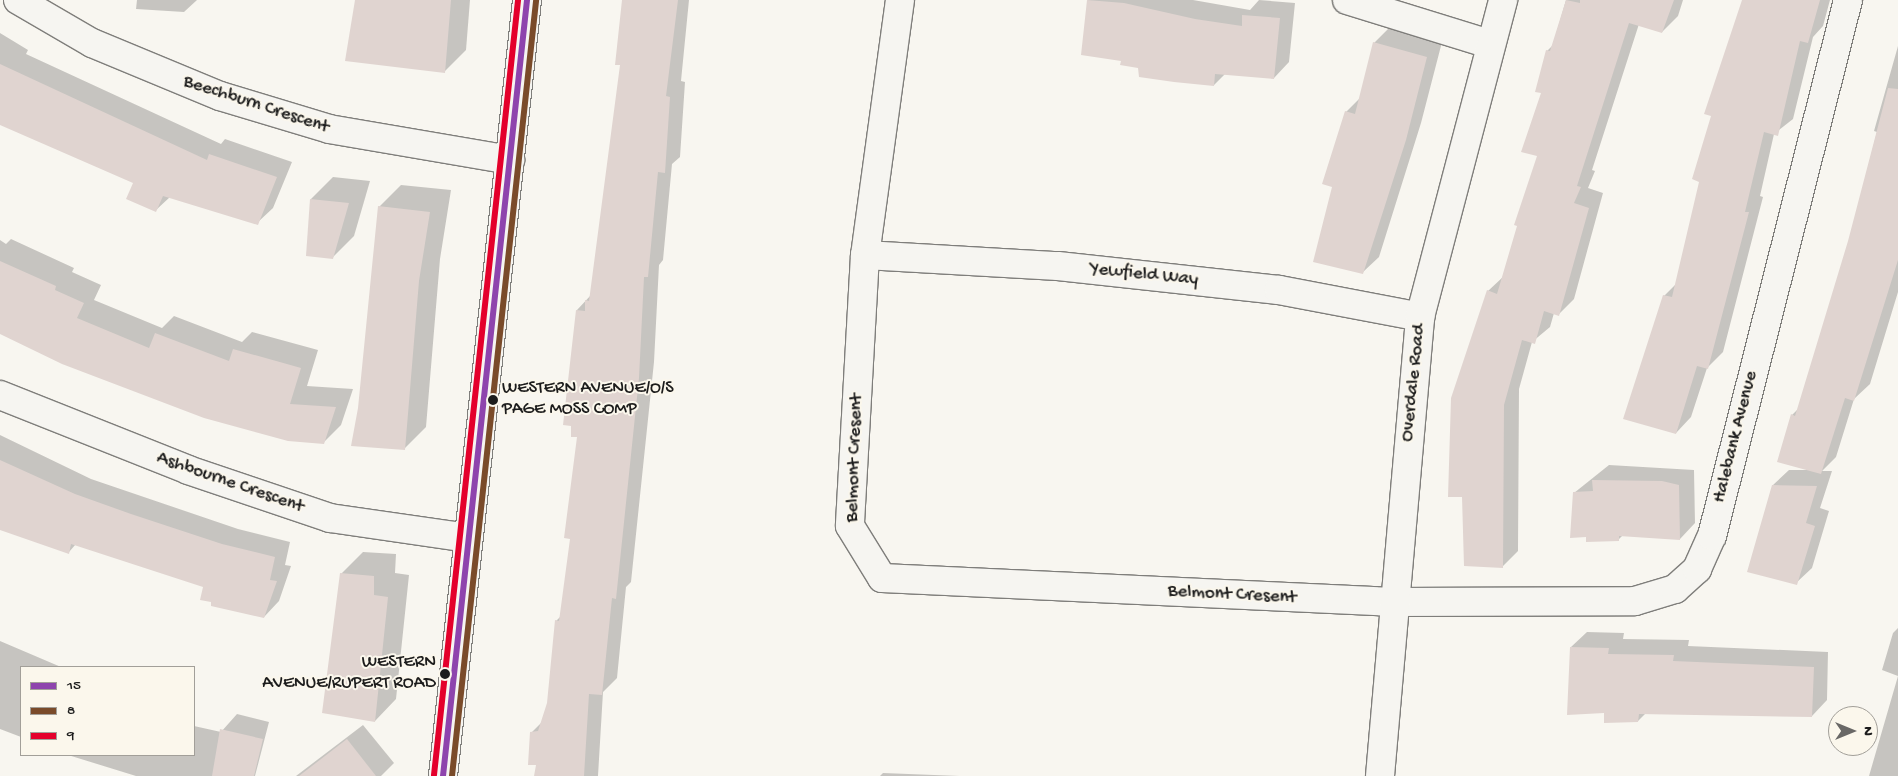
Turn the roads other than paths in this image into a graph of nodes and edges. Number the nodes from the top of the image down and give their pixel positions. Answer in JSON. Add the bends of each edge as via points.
{"nodes":[{"id":1,"x":18,"y":0,"type":"edge"},
{"id":2,"x":527,"y":0,"type":"edge"},
{"id":3,"x":900,"y":0,"type":"edge"},
{"id":4,"x":1347,"y":0,"type":"edge"},
{"id":5,"x":1502,"y":0,"type":"edge"},
{"id":6,"x":1848,"y":0,"type":"edge"},
{"id":7,"x":1489,"y":44,"type":"junction"},
{"id":8,"x":510,"y":160,"type":"junction"},
{"id":9,"x":865,"y":255,"type":"junction"},
{"id":10,"x":1420,"y":317,"type":"junction"},
{"id":11,"x":0,"y":394,"type":"edge"},
{"id":12,"x":468,"y":538,"type":"junction"},
{"id":13,"x":1393,"y":602,"type":"junction"},
{"id":14,"x":443,"y":776,"type":"edge"},
{"id":15,"x":1380,"y":776,"type":"edge"}],
"edges":[{"from":1,"to":8,"type":"street","name":"Beechburn Crescent","via":[[92,43],[220,96],[347,133]]},
{"from":2,"to":8,"type":"street"},
{"from":3,"to":9,"type":"street","name":"Belmont Cresent"},
{"from":4,"to":7,"type":"street"},
{"from":5,"to":7,"type":"street","name":"Overdale Road"},
{"from":6,"to":13,"type":"street","name":"Halebank Avenue","via":[[1712,536],[1697,569],[1675,589],[1635,601]]},
{"from":7,"to":10,"type":"street","name":"Overdale Road"},
{"from":8,"to":12,"type":"street"},
{"from":9,"to":10,"type":"street","name":"Yewfield Way","via":[[1058,266],[1269,289]]},
{"from":9,"to":13,"type":"street","name":"Belmont Cresent","via":[[850,526],[882,578]]},
{"from":10,"to":13,"type":"street","name":"Overdale Road"},
{"from":11,"to":12,"type":"street","name":"Ashbourne Crescent","via":[[188,470],[330,518]]},
{"from":12,"to":14,"type":"street"},
{"from":13,"to":15,"type":"street","name":"Overdale Road"}]}
